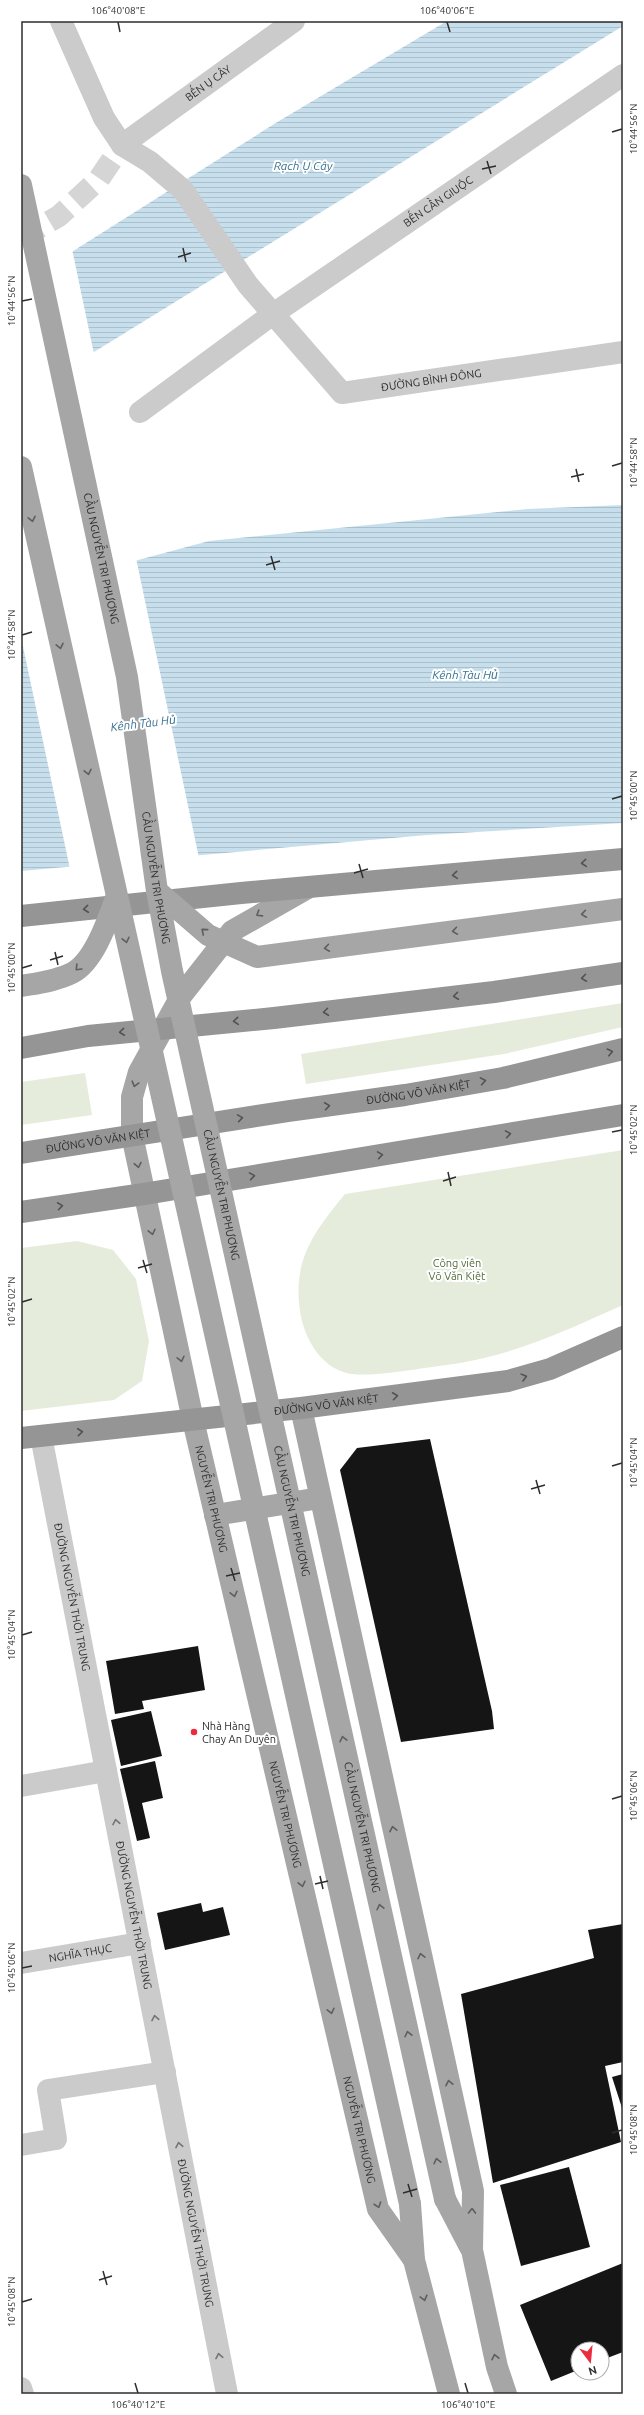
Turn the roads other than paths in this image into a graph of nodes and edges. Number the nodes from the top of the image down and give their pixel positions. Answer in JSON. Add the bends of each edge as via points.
{"nodes":[{"id":1,"x":61,"y":21,"type":"edge"},
{"id":2,"x":282,"y":24,"type":"edge"},
{"id":3,"x":623,"y":75,"type":"edge"},
{"id":4,"x":122,"y":145,"type":"junction"},
{"id":5,"x":21,"y":185,"type":"edge"},
{"id":6,"x":273,"y":314,"type":"junction"},
{"id":7,"x":623,"y":352,"type":"edge"},
{"id":8,"x":140,"y":412,"type":"dead end"},
{"id":9,"x":21,"y":467,"type":"edge"},
{"id":10,"x":623,"y":859,"type":"edge"},
{"id":11,"x":306,"y":889,"type":"junction"},
{"id":12,"x":157,"y":891,"type":"junction"},
{"id":13,"x":116,"y":898,"type":"junction"},
{"id":14,"x":623,"y":909,"type":"edge"},
{"id":15,"x":21,"y":916,"type":"edge"},
{"id":16,"x":623,"y":973,"type":"edge"},
{"id":17,"x":21,"y":986,"type":"edge"},
{"id":18,"x":161,"y":1028,"type":"junction"},
{"id":19,"x":21,"y":1048,"type":"edge"},
{"id":20,"x":623,"y":1049,"type":"edge"},
{"id":21,"x":623,"y":1115,"type":"edge"},
{"id":22,"x":132,"y":1135,"type":"junction"},
{"id":23,"x":21,"y":1153,"type":"edge"},
{"id":24,"x":144,"y":1194,"type":"junction"},
{"id":25,"x":21,"y":1212,"type":"edge"},
{"id":26,"x":623,"y":1337,"type":"edge"},
{"id":27,"x":301,"y":1408,"type":"junction"},
{"id":28,"x":193,"y":1420,"type":"junction"},
{"id":29,"x":31,"y":1437,"type":"edge"},
{"id":30,"x":320,"y":1498,"type":"junction"},
{"id":31,"x":215,"y":1515,"type":"junction"},
{"id":32,"x":106,"y":1771,"type":"junction"},
{"id":33,"x":21,"y":1786,"type":"edge"},
{"id":34,"x":140,"y":1942,"type":"junction"},
{"id":35,"x":21,"y":1963,"type":"edge"},
{"id":36,"x":165,"y":2072,"type":"junction"},
{"id":37,"x":21,"y":2145,"type":"edge"},
{"id":38,"x":472,"y":2250,"type":"junction"},
{"id":39,"x":414,"y":2260,"type":"junction"},
{"id":40,"x":21,"y":2388,"type":"edge"},
{"id":41,"x":24,"y":2394,"type":"edge"},
{"id":42,"x":227,"y":2394,"type":"edge"},
{"id":43,"x":449,"y":2394,"type":"edge"},
{"id":44,"x":506,"y":2394,"type":"edge"}],
"edges":[{"from":1,"to":4,"type":"street","via":[[104,118]]},
{"from":2,"to":4,"type":"street","name":"BẾN Ụ CÂY"},
{"from":3,"to":6,"type":"street","name":"BẾN CẦN GIUỘC"},
{"from":4,"to":6,"type":"street","via":[[150,162],[183,190],[248,285]]},
{"from":5,"to":12,"type":"main road","name":"CẦU NGUYỄN TRI PHƯƠNG","bridge":true,"via":[[127,676]]},
{"from":6,"to":7,"type":"street","name":"ĐƯỜNG BÌNH ĐÔNG","via":[[342,393]]},
{"from":6,"to":8,"type":"street","name":"BẾN CẦN GIUỘC"},
{"from":9,"to":13,"type":"main road","one_way":true,"bridge":true},
{"from":10,"to":11,"type":"highway","one_way":true},
{"from":11,"to":15,"type":"highway","one_way":true,"via":[[241,893]]},
{"from":11,"to":18,"type":"main road","name":"NGUYỄN TRI PHƯƠNG","one_way":true,"via":[[232,931],[181,996]]},
{"from":14,"to":12,"type":"main road","one_way":true,"bridge":true,"via":[[257,957],[208,935]]},
{"from":38,"to":12,"type":"main road","name":"CẦU NGUYỄN TRI PHƯƠNG","one_way":true,"bridge":true,"via":[[445,2199],[172,971]]},
{"from":13,"to":17,"type":"main road","one_way":true,"bridge":true,"via":[[103,935],[90,955],[73,973]]},
{"from":13,"to":39,"type":"main road","name":"NGUYỄN TRI PHƯƠNG","one_way":true,"bridge":true,"via":[[410,2204]]},
{"from":16,"to":18,"type":"highway","one_way":true,"via":[[478,994],[274,1018]]},
{"from":18,"to":19,"type":"highway","one_way":true,"via":[[88,1036]]},
{"from":18,"to":22,"type":"main road","name":"NGUYỄN TRI PHƯƠNG","one_way":true,"via":[[138,1072],[132,1097]]},
{"from":22,"to":20,"type":"highway","name":"ĐƯỜNG VÕ VĂN KIỆT","one_way":true,"via":[[503,1078]]},
{"from":24,"to":21,"type":"highway","one_way":true},
{"from":22,"to":23,"type":"highway","name":"ĐƯỜNG VÕ VĂN KIỆT"},
{"from":22,"to":24,"type":"main road","name":"NGUYỄN TRI PHƯƠNG","one_way":true},
{"from":25,"to":24,"type":"highway","one_way":true},
{"from":24,"to":28,"type":"main road","name":"NGUYỄN TRI PHƯƠNG","one_way":true},
{"from":27,"to":26,"type":"highway","name":"ĐƯỜNG VÕ VĂN KIỆT","one_way":true,"via":[[508,1381],[550,1369]]},
{"from":27,"to":28,"type":"highway","name":"ĐƯỜNG VÕ VĂN KIỆT"},
{"from":27,"to":30,"type":"main road"},
{"from":29,"to":28,"type":"highway","name":"ĐƯỜNG VÕ VĂN KIỆT","one_way":true},
{"from":28,"to":31,"type":"main road","name":"NGUYỄN TRI PHƯƠNG"},
{"from":29,"to":32,"type":"street","name":"ĐƯỜNG NGUYỄN THỜI TRUNG"},
{"from":30,"to":31,"type":"main road"},
{"from":38,"to":30,"type":"main road","one_way":true,"via":[[473,2191]]},
{"from":31,"to":39,"type":"main road","name":"NGUYỄN TRI PHƯƠNG","one_way":true,"via":[[378,2209]]},
{"from":32,"to":33,"type":"street"},
{"from":34,"to":32,"type":"street","name":"ĐƯỜNG NGUYỄN THỜI TRUNG","one_way":true},
{"from":34,"to":35,"type":"street","name":"NGHĨA THỤC"},
{"from":36,"to":34,"type":"street","name":"ĐƯỜNG NGUYỄN THỜI TRUNG","one_way":true},
{"from":36,"to":37,"type":"street","via":[[48,2090],[56,2140]]},
{"from":42,"to":36,"type":"street","name":"ĐƯỜNG NGUYỄN THỜI TRUNG","one_way":true},
{"from":44,"to":38,"type":"main road","one_way":true},
{"from":39,"to":43,"type":"main road","name":"NGUYỄN TRI PHƯƠNG","one_way":true},
{"from":40,"to":41,"type":"street"}]}
